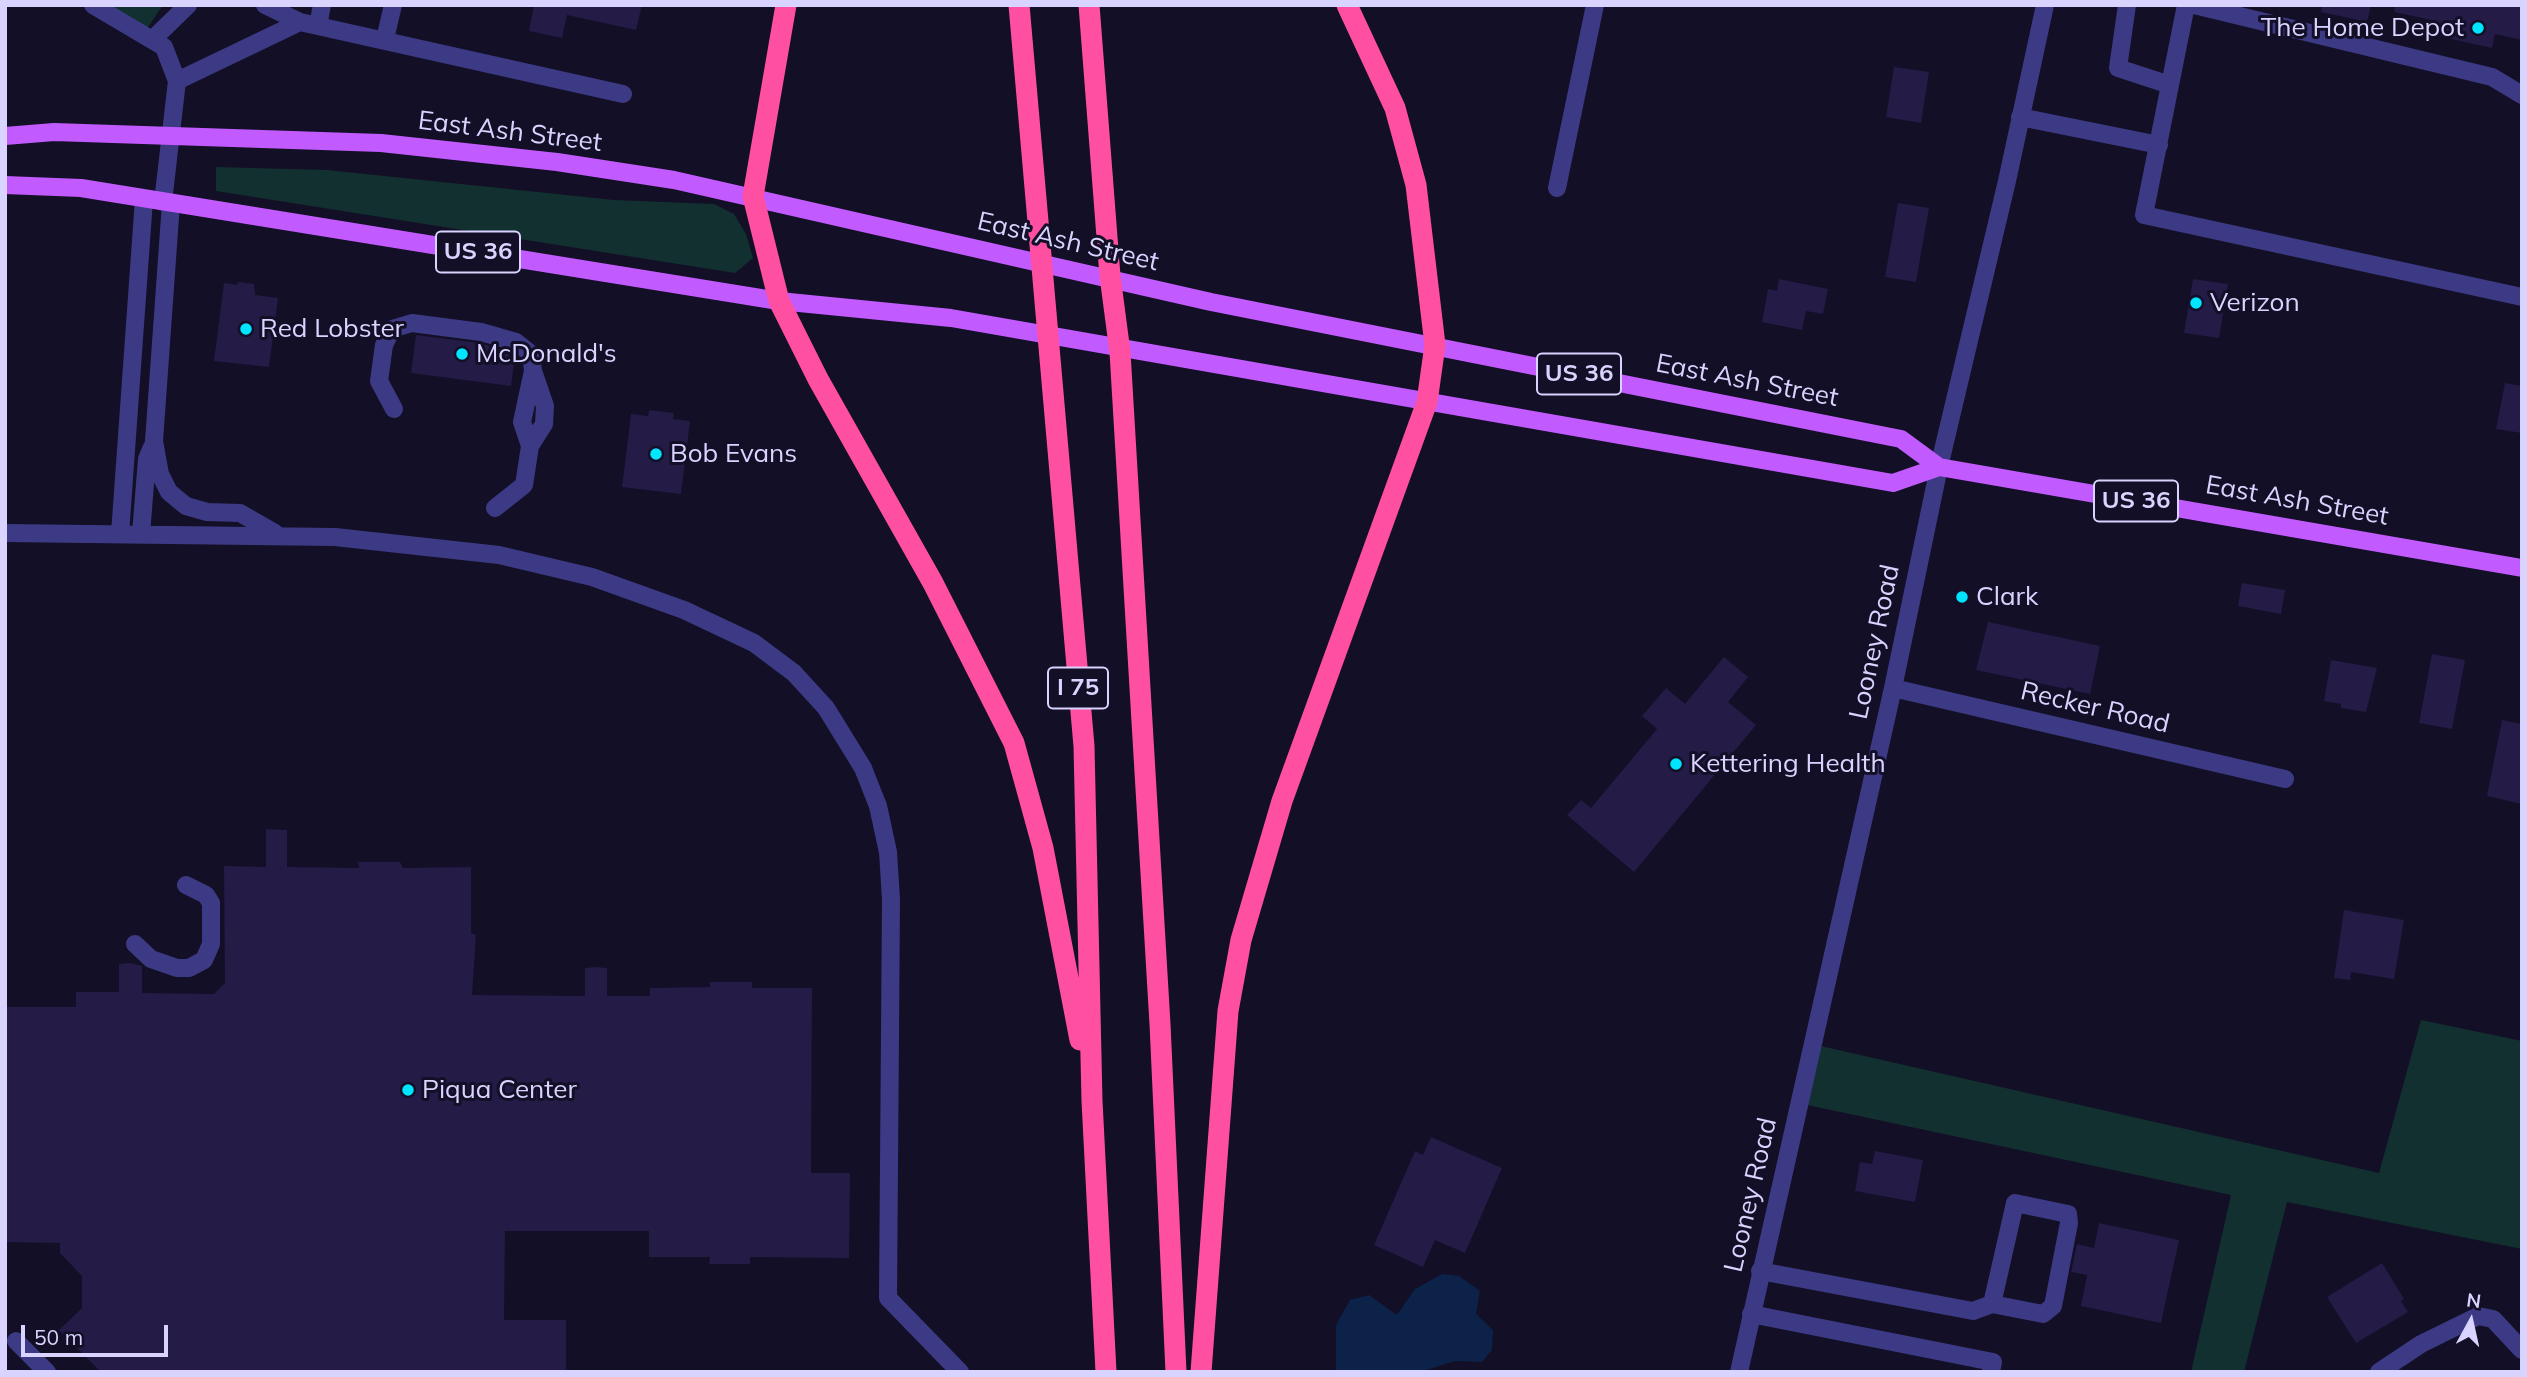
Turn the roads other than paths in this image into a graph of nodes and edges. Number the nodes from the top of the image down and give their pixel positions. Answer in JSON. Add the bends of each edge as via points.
{"nodes":[{"id":1,"x":93,"y":5,"type":"edge"},
{"id":2,"x":188,"y":5,"type":"edge"},
{"id":3,"x":265,"y":5,"type":"edge"},
{"id":4,"x":322,"y":5,"type":"edge"},
{"id":5,"x":393,"y":5,"type":"edge"},
{"id":6,"x":786,"y":5,"type":"edge"},
{"id":7,"x":1019,"y":5,"type":"edge"},
{"id":8,"x":1089,"y":5,"type":"edge"},
{"id":9,"x":1347,"y":5,"type":"edge"},
{"id":10,"x":1595,"y":5,"type":"edge"},
{"id":11,"x":2045,"y":5,"type":"edge"},
{"id":12,"x":2127,"y":5,"type":"edge"},
{"id":13,"x":2186,"y":5,"type":"edge"},
{"id":14,"x":2194,"y":5,"type":"edge"},
{"id":15,"x":300,"y":22,"type":"junction"},
{"id":16,"x":318,"y":26,"type":"junction"},
{"id":17,"x":385,"y":39,"type":"junction"},
{"id":18,"x":152,"y":40,"type":"junction"},
{"id":19,"x":177,"y":81,"type":"junction"},
{"id":20,"x":2170,"y":85,"type":"junction"},
{"id":21,"x":623,"y":94,"type":"dead end"},
{"id":22,"x":2522,"y":95,"type":"edge"},
{"id":23,"x":2020,"y":117,"type":"junction"},
{"id":24,"x":5,"y":136,"type":"edge"},
{"id":25,"x":172,"y":136,"type":"junction"},
{"id":26,"x":2159,"y":145,"type":"junction"},
{"id":27,"x":5,"y":185,"type":"edge"},
{"id":28,"x":1557,"y":188,"type":"dead end"},
{"id":29,"x":753,"y":196,"type":"junction"},
{"id":30,"x":144,"y":199,"type":"junction"},
{"id":31,"x":167,"y":202,"type":"junction"},
{"id":32,"x":2522,"y":298,"type":"edge"},
{"id":33,"x":779,"y":301,"type":"junction"},
{"id":34,"x":1435,"y":345,"type":"junction"},
{"id":35,"x":1427,"y":402,"type":"junction"},
{"id":36,"x":394,"y":408,"type":"dead end"},
{"id":37,"x":154,"y":441,"type":"junction"},
{"id":38,"x":1938,"y":467,"type":"junction"},
{"id":39,"x":495,"y":508,"type":"dead end"},
{"id":40,"x":5,"y":533,"type":"edge"},
{"id":41,"x":120,"y":534,"type":"junction"},
{"id":42,"x":141,"y":534,"type":"junction"},
{"id":43,"x":278,"y":535,"type":"junction"},
{"id":44,"x":2522,"y":568,"type":"edge"},
{"id":45,"x":1893,"y":688,"type":"junction"},
{"id":46,"x":2285,"y":779,"type":"dead end"},
{"id":47,"x":186,"y":885,"type":"dead end"},
{"id":48,"x":135,"y":944,"type":"dead end"},
{"id":49,"x":1092,"y":1101,"type":"junction"},
{"id":50,"x":1760,"y":1271,"type":"junction"},
{"id":51,"x":1992,"y":1304,"type":"junction"},
{"id":52,"x":1751,"y":1314,"type":"junction"},
{"id":53,"x":16,"y":1341,"type":"dead end"},
{"id":54,"x":2522,"y":1350,"type":"edge"},
{"id":55,"x":47,"y":1372,"type":"edge"},
{"id":56,"x":960,"y":1372,"type":"edge"},
{"id":57,"x":1106,"y":1372,"type":"edge"},
{"id":58,"x":1176,"y":1372,"type":"edge"},
{"id":59,"x":1201,"y":1372,"type":"edge"},
{"id":60,"x":1738,"y":1372,"type":"edge"},
{"id":61,"x":1991,"y":1372,"type":"edge"},
{"id":62,"x":2379,"y":1372,"type":"edge"}],
"edges":[{"from":1,"to":18,"type":"street"},
{"from":2,"to":18,"type":"street"},
{"from":3,"to":15,"type":"street"},
{"from":4,"to":16,"type":"street"},
{"from":5,"to":17,"type":"street"},
{"from":6,"to":29,"type":"highway"},
{"from":7,"to":49,"type":"highway","number":"I 75","via":[[1084,746]]},
{"from":8,"to":58,"type":"highway","number":"I 75","via":[[1122,380],[1160,1011]]},
{"from":9,"to":34,"type":"highway","via":[[1395,108],[1416,185]]},
{"from":10,"to":28,"type":"street"},
{"from":11,"to":23,"type":"street","name":"Looney Road"},
{"from":12,"to":20,"type":"street","via":[[2118,68]]},
{"from":13,"to":20,"type":"street"},
{"from":14,"to":22,"type":"street","via":[[2492,77]]},
{"from":15,"to":16,"type":"street"},
{"from":15,"to":19,"type":"street"},
{"from":16,"to":17,"type":"street"},
{"from":17,"to":21,"type":"street"},
{"from":18,"to":19,"type":"street","via":[[164,47]]},
{"from":19,"to":25,"type":"street"},
{"from":20,"to":26,"type":"street"},
{"from":23,"to":26,"type":"street"},
{"from":23,"to":38,"type":"street","name":"Looney Road"},
{"from":24,"to":25,"type":"main road","name":"East Ash Street","number":"US 36","via":[[54,132]]},
{"from":25,"to":29,"type":"main road","name":"East Ash Street","number":"US 36","via":[[381,143],[557,162]]},
{"from":25,"to":31,"type":"street"},
{"from":26,"to":32,"type":"street","via":[[2144,215]]},
{"from":27,"to":30,"type":"main road","name":"East Ash Street","number":"US 36","via":[[81,188]]},
{"from":29,"to":33,"type":"highway"},
{"from":29,"to":34,"type":"main road","name":"East Ash Street","number":"US 36","via":[[1211,302]]},
{"from":30,"to":31,"type":"main road","name":"East Ash Street","number":"US 36"},
{"from":30,"to":41,"type":"street"},
{"from":31,"to":33,"type":"main road","name":"East Ash Street","number":"US 36"},
{"from":31,"to":37,"type":"street"},
{"from":33,"to":35,"type":"main road","name":"East Ash Street","number":"US 36","via":[[951,318]]},
{"from":33,"to":49,"type":"highway","via":[[933,583],[1014,743],[1043,848]]},
{"from":34,"to":35,"type":"highway"},
{"from":34,"to":38,"type":"main road","name":"East Ash Street","number":"US 36","via":[[1901,439]]},
{"from":35,"to":38,"type":"main road","name":"East Ash Street","number":"US 36","via":[[1893,483]]},
{"from":35,"to":59,"type":"highway","via":[[1282,801],[1241,940],[1228,1010]]},
{"from":36,"to":39,"type":"street","via":[[379,382],[386,339],[402,324],[481,332],[516,342],[531,354],[545,412],[542,430],[530,446],[524,485]]},
{"from":37,"to":42,"type":"street","via":[[147,459]]},
{"from":37,"to":43,"type":"street","via":[[163,481],[180,502],[200,511],[240,513]]},
{"from":38,"to":44,"type":"main road","name":"East Ash Street","number":"US 36"},
{"from":38,"to":45,"type":"street","name":"Looney Road"},
{"from":40,"to":41,"type":"street"},
{"from":41,"to":42,"type":"street"},
{"from":42,"to":43,"type":"street"},
{"from":43,"to":56,"type":"street","via":[[436,546],[539,563],[607,581],[737,634],[785,665],[818,698],[869,780],[888,852],[888,1298]]},
{"from":45,"to":46,"type":"street","name":"Recker Road"},
{"from":45,"to":50,"type":"street","name":"Looney Road"},
{"from":47,"to":48,"type":"street","via":[[206,895],[211,903],[211,944],[204,960],[177,968],[152,959]]},
{"from":49,"to":57,"type":"highway","number":"I 75"},
{"from":50,"to":51,"type":"street","via":[[1973,1311]]},
{"from":50,"to":52,"type":"street","name":"Looney Road"},
{"from":51,"to":51,"type":"street","via":[[2014,1203],[2067,1214],[2053,1307],[2043,1314]]},
{"from":52,"to":60,"type":"street","name":"Looney Road"},
{"from":52,"to":61,"type":"street","via":[[1993,1362]]},
{"from":53,"to":55,"type":"street"},
{"from":54,"to":62,"type":"street","via":[[2493,1319],[2478,1316],[2421,1344]]}]}
